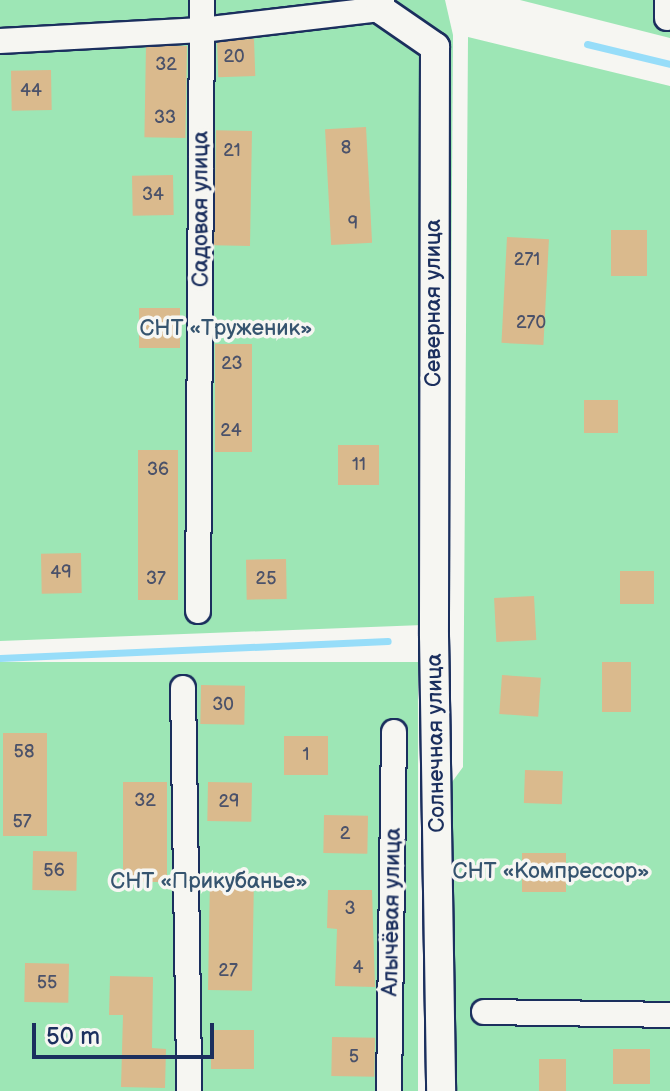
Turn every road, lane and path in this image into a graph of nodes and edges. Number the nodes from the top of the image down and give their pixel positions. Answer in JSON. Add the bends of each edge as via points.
{"nodes":[{"id":1,"x":202,"y":0,"type":"edge"},
{"id":2,"x":380,"y":4,"type":"edge"},
{"id":3,"x":202,"y":30,"type":"junction"},
{"id":4,"x":0,"y":41,"type":"edge"},
{"id":5,"x":198,"y":611,"type":"dead end"},
{"id":6,"x":434,"y":636,"type":"joint"},
{"id":7,"x":183,"y":688,"type":"dead end"},
{"id":8,"x":394,"y":732,"type":"dead end"},
{"id":9,"x":484,"y":1012,"type":"dead end"},
{"id":10,"x":670,"y":1015,"type":"edge"},
{"id":11,"x":189,"y":1091,"type":"edge"},
{"id":12,"x":389,"y":1091,"type":"edge"},
{"id":13,"x":441,"y":1091,"type":"edge"}],
"edges":[{"from":1,"to":3,"type":"street","name":"Садовая улица"},
{"from":2,"to":3,"type":"street"},
{"from":2,"to":6,"type":"street","name":"Северная улица","via":[[435,47]]},
{"from":3,"to":4,"type":"street"},
{"from":3,"to":5,"type":"street","name":"Садовая улица"},
{"from":6,"to":13,"type":"street","name":"Солнечная улица"},
{"from":7,"to":11,"type":"street"},
{"from":8,"to":12,"type":"street","name":"Алычёвая улица"},
{"from":9,"to":10,"type":"street"}]}
